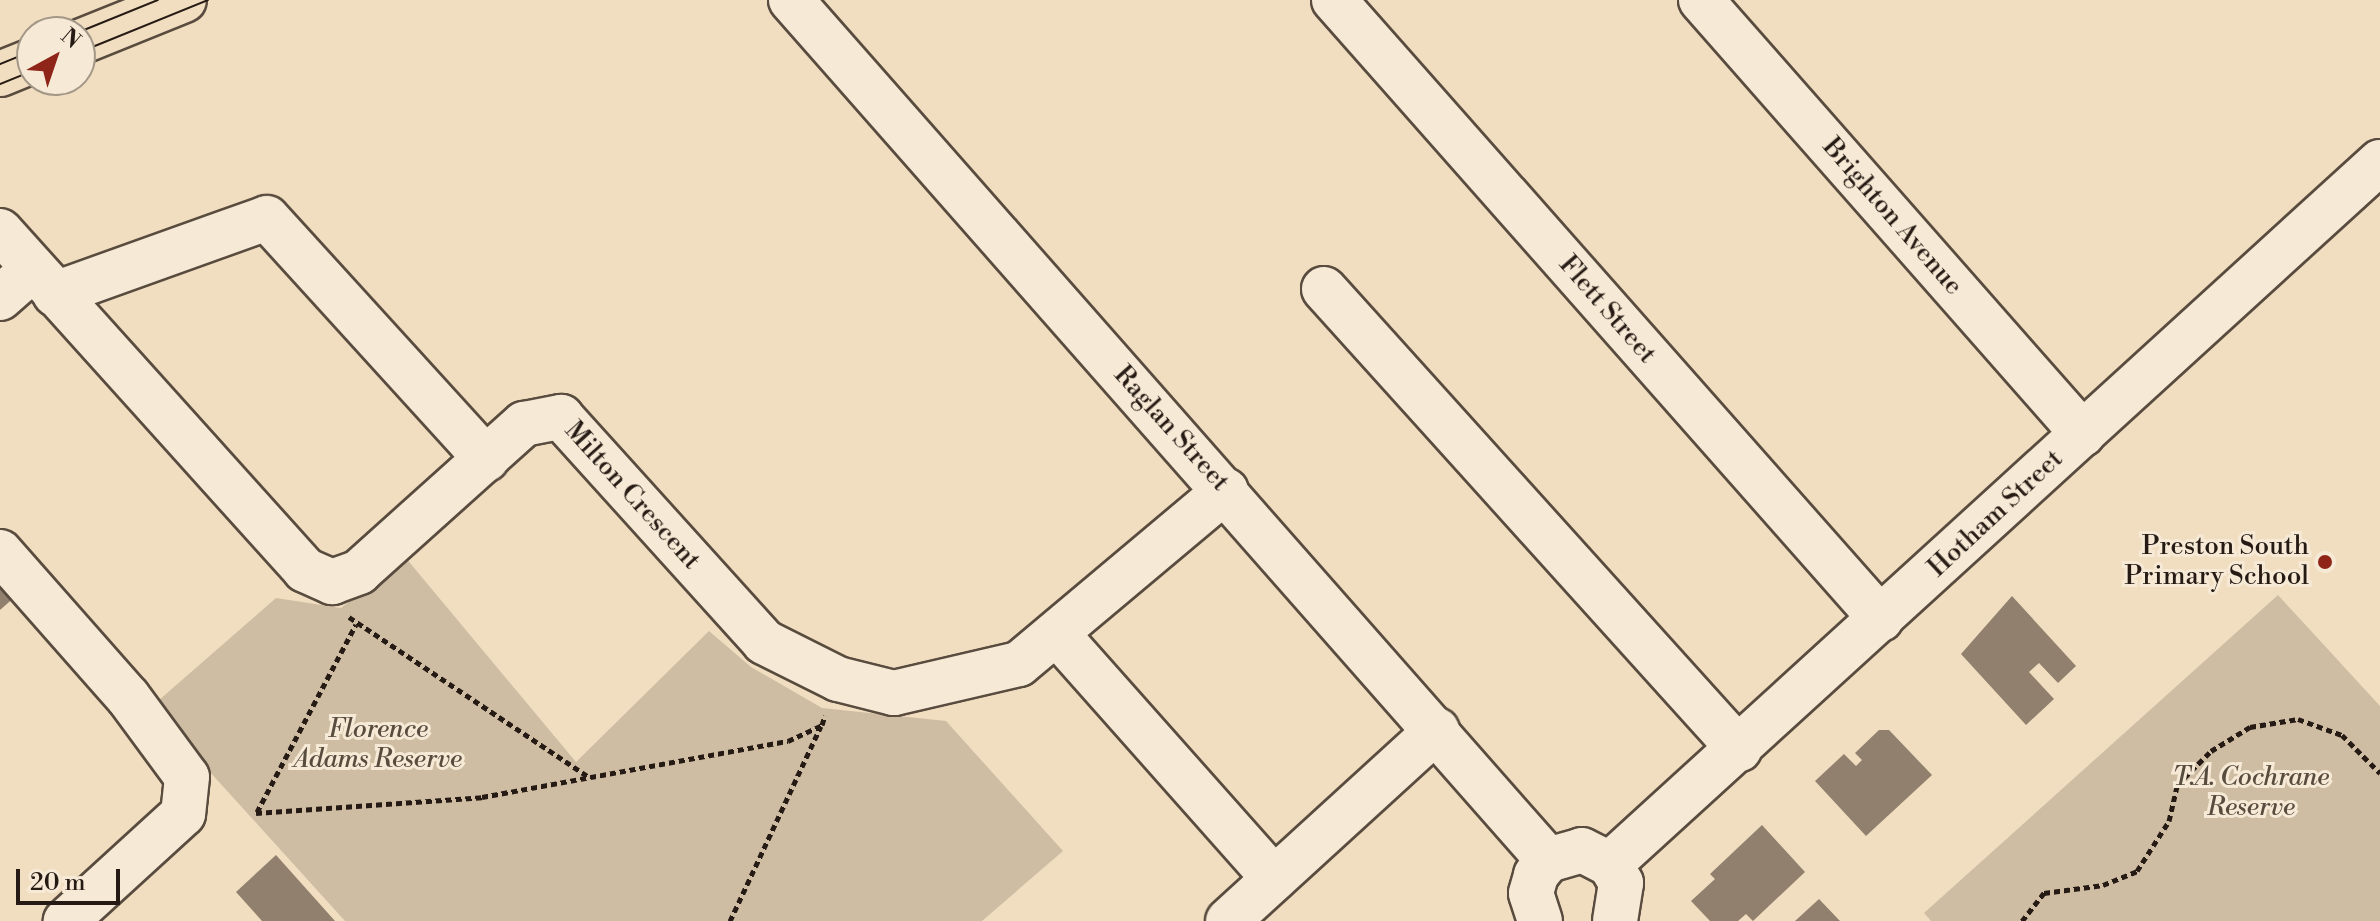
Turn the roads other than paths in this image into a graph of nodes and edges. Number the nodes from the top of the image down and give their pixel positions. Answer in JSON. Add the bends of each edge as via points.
{"nodes":[{"id":1,"x":184,"y":0,"type":"edge"},
{"id":2,"x":791,"y":0,"type":"edge"},
{"id":3,"x":1334,"y":0,"type":"edge"},
{"id":4,"x":1701,"y":0,"type":"edge"},
{"id":5,"x":96,"y":36,"type":"edge"},
{"id":6,"x":2380,"y":162,"type":"edge"},
{"id":7,"x":0,"y":231,"type":"edge"},
{"id":8,"x":44,"y":281,"type":"junction"},
{"id":9,"x":1324,"y":289,"type":"dead end"},
{"id":10,"x":0,"y":298,"type":"edge"},
{"id":11,"x":2083,"y":434,"type":"junction"},
{"id":12,"x":486,"y":459,"type":"junction"},
{"id":13,"x":1226,"y":490,"type":"junction"},
{"id":14,"x":0,"y":552,"type":"edge"},
{"id":15,"x":1881,"y":619,"type":"junction"},
{"id":16,"x":1057,"y":634,"type":"junction"},
{"id":17,"x":1437,"y":730,"type":"junction"},
{"id":18,"x":1739,"y":749,"type":"junction"},
{"id":19,"x":1548,"y":860,"type":"junction"},
{"id":20,"x":1610,"y":864,"type":"junction"},
{"id":21,"x":1274,"y":878,"type":"junction"},
{"id":22,"x":66,"y":921,"type":"edge"},
{"id":23,"x":1228,"y":921,"type":"edge"},
{"id":24,"x":1540,"y":921,"type":"edge"},
{"id":25,"x":1615,"y":921,"type":"edge"}],
"edges":[{"from":1,"to":5,"type":"main road"},
{"from":2,"to":13,"type":"street","name":"Raglan Street"},
{"from":3,"to":15,"type":"street","name":"Flett Street"},
{"from":4,"to":11,"type":"street","name":"Brighton Avenue"},
{"from":6,"to":11,"type":"street","name":"Hotham Street"},
{"from":7,"to":8,"type":"street","name":"Milton Crescent"},
{"from":8,"to":10,"type":"street"},
{"from":8,"to":12,"type":"street","via":[[267,218]]},
{"from":8,"to":12,"type":"street","name":"Milton Crescent","via":[[305,570],[332,582],[359,572]]},
{"from":9,"to":18,"type":"street"},
{"from":11,"to":15,"type":"street","name":"Hotham Street"},
{"from":12,"to":16,"type":"street","name":"Milton Crescent","via":[[524,424],[561,417],[764,642],[838,679],[894,693],[1019,664]]},
{"from":13,"to":16,"type":"street","name":"Milton Crescent"},
{"from":13,"to":17,"type":"street","name":"Raglan Street"},
{"from":14,"to":22,"type":"street","via":[[128,697],[187,777],[183,814]]},
{"from":15,"to":18,"type":"street","name":"Hotham Street"},
{"from":16,"to":21,"type":"street"},
{"from":17,"to":19,"type":"street","name":"Raglan Street"},
{"from":17,"to":21,"type":"street"},
{"from":18,"to":20,"type":"street","name":"Hotham Street"},
{"from":19,"to":20,"type":"street","via":[[1582,850]]},
{"from":19,"to":24,"type":"street","via":[[1531,893]]},
{"from":20,"to":25,"type":"street","via":[[1623,900]]},
{"from":21,"to":23,"type":"street"}]}
